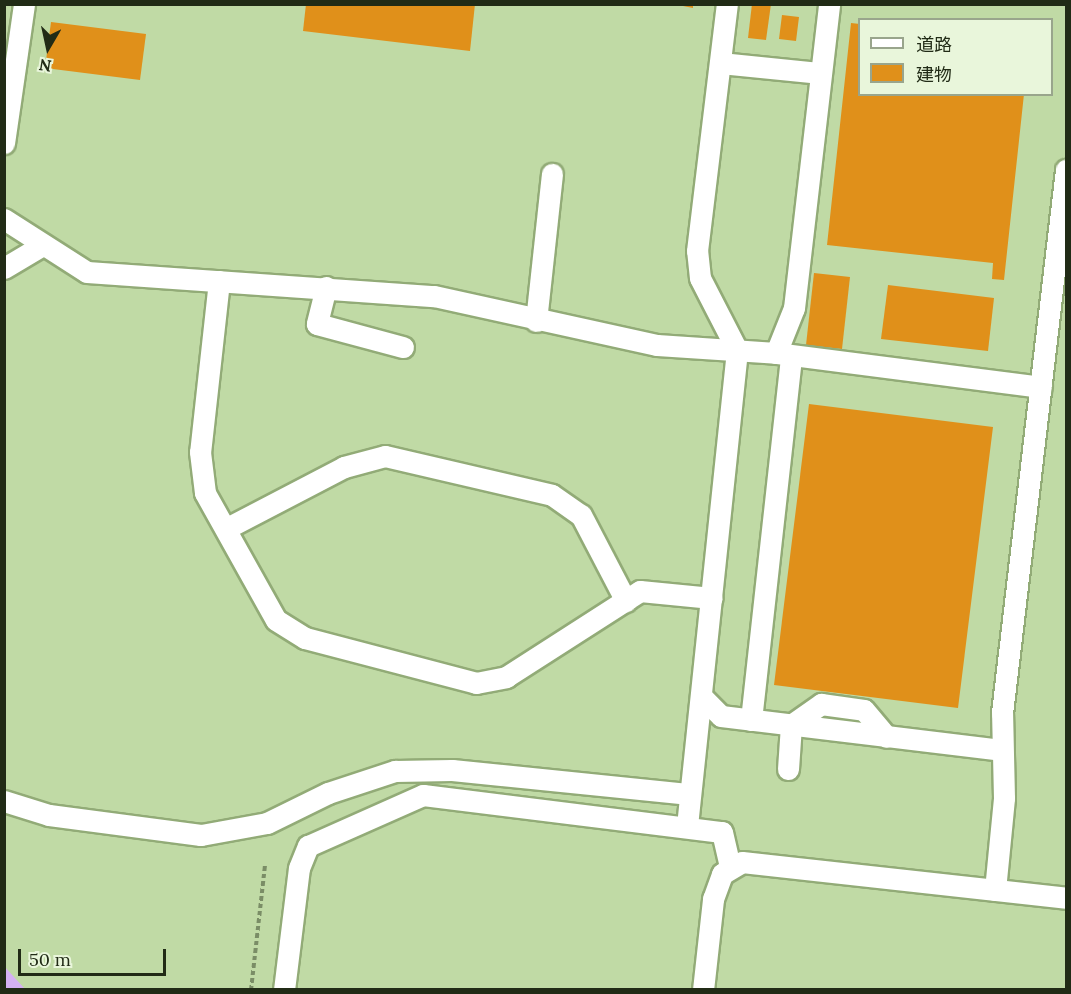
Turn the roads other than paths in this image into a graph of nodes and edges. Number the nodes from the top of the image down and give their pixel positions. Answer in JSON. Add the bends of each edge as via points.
{"nodes":[{"id":1,"x":24,"y":4,"type":"edge"},
{"id":2,"x":727,"y":4,"type":"edge"},
{"id":3,"x":829,"y":4,"type":"edge"},
{"id":4,"x":721,"y":63,"type":"junction"},
{"id":5,"x":820,"y":73,"type":"junction"},
{"id":6,"x":4,"y":143,"type":"edge"},
{"id":7,"x":1066,"y":170,"type":"edge"},
{"id":8,"x":552,"y":174,"type":"dead end"},
{"id":9,"x":4,"y":219,"type":"edge"},
{"id":10,"x":41,"y":246,"type":"junction"},
{"id":11,"x":4,"y":268,"type":"edge"},
{"id":12,"x":219,"y":281,"type":"junction"},
{"id":13,"x":326,"y":287,"type":"junction"},
{"id":14,"x":536,"y":321,"type":"junction"},
{"id":15,"x":403,"y":348,"type":"dead end"},
{"id":16,"x":737,"y":350,"type":"junction"},
{"id":17,"x":783,"y":355,"type":"junction"},
{"id":18,"x":1041,"y":387,"type":"junction"},
{"id":19,"x":227,"y":528,"type":"junction"},
{"id":20,"x":712,"y":598,"type":"junction"},
{"id":21,"x":626,"y":601,"type":"junction"},
{"id":22,"x":702,"y":696,"type":"junction"},
{"id":23,"x":751,"y":720,"type":"junction"},
{"id":24,"x":791,"y":725,"type":"junction"},
{"id":25,"x":1001,"y":750,"type":"junction"},
{"id":26,"x":788,"y":769,"type":"dead end"},
{"id":27,"x":690,"y":794,"type":"junction"},
{"id":28,"x":4,"y":801,"type":"edge"},
{"id":29,"x":687,"y":826,"type":"junction"},
{"id":30,"x":730,"y":866,"type":"junction"},
{"id":31,"x":995,"y":890,"type":"junction"},
{"id":32,"x":1066,"y":898,"type":"edge"},
{"id":33,"x":284,"y":990,"type":"edge"},
{"id":34,"x":703,"y":990,"type":"edge"}],
"edges":[{"from":1,"to":6,"type":"street"},
{"from":2,"to":4,"type":"street"},
{"from":3,"to":5,"type":"street"},
{"from":4,"to":5,"type":"street"},
{"from":4,"to":16,"type":"street","via":[[697,251],[700,278]]},
{"from":5,"to":17,"type":"street","via":[[794,308]]},
{"from":7,"to":18,"type":"street"},
{"from":8,"to":14,"type":"street"},
{"from":9,"to":10,"type":"street"},
{"from":10,"to":11,"type":"street"},
{"from":10,"to":12,"type":"street","via":[[87,272]]},
{"from":12,"to":13,"type":"street"},
{"from":12,"to":19,"type":"street","via":[[200,452],[205,493]]},
{"from":13,"to":14,"type":"street","via":[[434,296]]},
{"from":13,"to":15,"type":"street","via":[[317,324]]},
{"from":14,"to":16,"type":"street","via":[[657,345]]},
{"from":16,"to":17,"type":"street"},
{"from":16,"to":20,"type":"street"},
{"from":17,"to":18,"type":"street"},
{"from":17,"to":23,"type":"street"},
{"from":18,"to":25,"type":"street"},
{"from":19,"to":21,"type":"street","via":[[344,467],[385,456],[552,495],[581,515]]},
{"from":19,"to":21,"type":"street","via":[[276,620],[305,638],[476,682],[506,677]]},
{"from":20,"to":21,"type":"street","via":[[640,591]]},
{"from":20,"to":22,"type":"street"},
{"from":22,"to":23,"type":"street","via":[[721,716]]},
{"from":22,"to":27,"type":"street"},
{"from":23,"to":24,"type":"street"},
{"from":24,"to":25,"type":"street"},
{"from":24,"to":26,"type":"street"},
{"from":25,"to":31,"type":"street","via":[[1004,798]]},
{"from":27,"to":28,"type":"street","via":[[453,770],[395,771],[328,793],[267,823],[201,835],[60,817]]},
{"from":27,"to":29,"type":"street"},
{"from":29,"to":30,"type":"street","via":[[722,832]]},
{"from":29,"to":33,"type":"street","via":[[423,795],[308,846],[299,868]]},
{"from":30,"to":31,"type":"street","via":[[742,862]]},
{"from":30,"to":34,"type":"street","via":[[713,899]]},
{"from":31,"to":32,"type":"street"}]}
